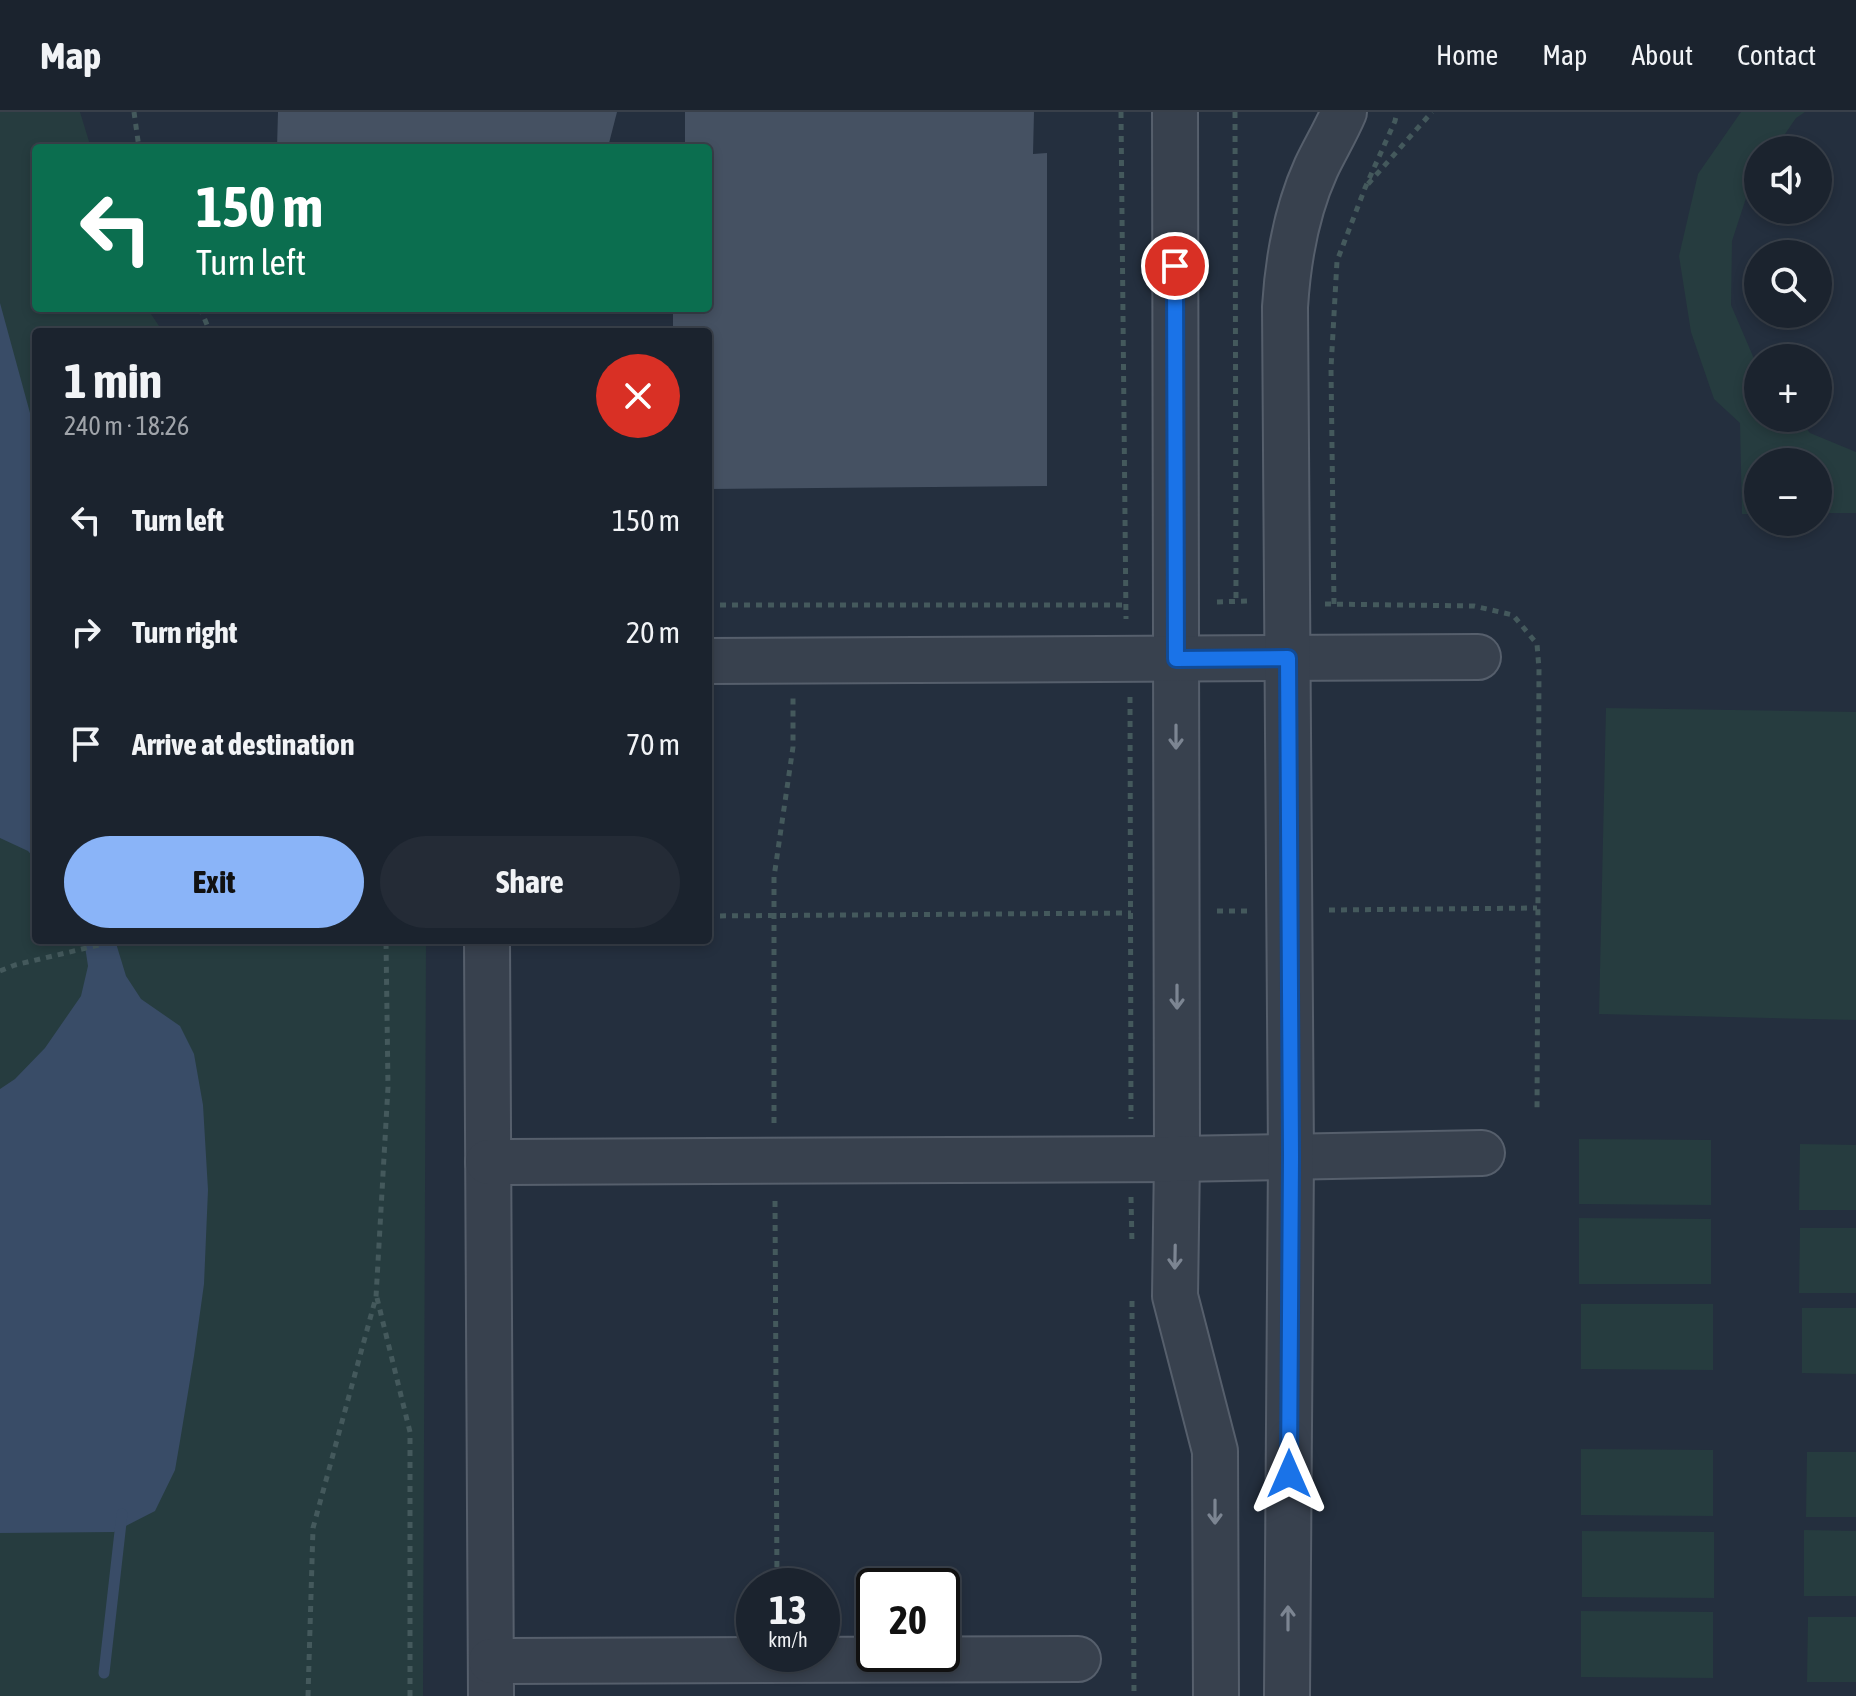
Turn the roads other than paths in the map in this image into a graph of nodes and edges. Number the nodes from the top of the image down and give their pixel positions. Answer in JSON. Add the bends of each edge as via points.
{"nodes":[{"id":1,"x":1175,"y":112,"type":"edge"},
{"id":2,"x":1344,"y":112,"type":"edge"},
{"id":3,"x":1478,"y":657,"type":"dead end"},
{"id":4,"x":1288,"y":658,"type":"junction"},
{"id":5,"x":1176,"y":659,"type":"junction"},
{"id":6,"x":712,"y":661,"type":"edge"},
{"id":7,"x":487,"y":944,"type":"edge"},
{"id":8,"x":1482,"y":1153,"type":"dead end"},
{"id":9,"x":1291,"y":1156,"type":"junction"},
{"id":10,"x":1177,"y":1159,"type":"junction"},
{"id":11,"x":488,"y":1162,"type":"junction"},
{"id":12,"x":1078,"y":1659,"type":"dead end"},
{"id":13,"x":491,"y":1678,"type":"edge"},
{"id":14,"x":1216,"y":1696,"type":"edge"},
{"id":15,"x":1287,"y":1696,"type":"edge"}],
"edges":[{"from":1,"to":5,"type":"lane"},
{"from":2,"to":4,"type":"lane","via":[[1315,169],[1287,266]]},
{"from":3,"to":4,"type":"lane"},
{"from":4,"to":5,"type":"lane"},
{"from":4,"to":9,"type":"lane"},
{"from":5,"to":6,"type":"lane"},
{"from":5,"to":10,"type":"lane","one_way":true},
{"from":7,"to":11,"type":"lane"},
{"from":8,"to":9,"type":"lane"},
{"from":9,"to":10,"type":"lane"},
{"from":15,"to":9,"type":"lane","one_way":true},
{"from":10,"to":11,"type":"lane"},
{"from":10,"to":14,"type":"lane","one_way":true,"via":[[1175,1296],[1215,1451]]},
{"from":11,"to":13,"type":"lane"},
{"from":12,"to":13,"type":"lane"}]}
